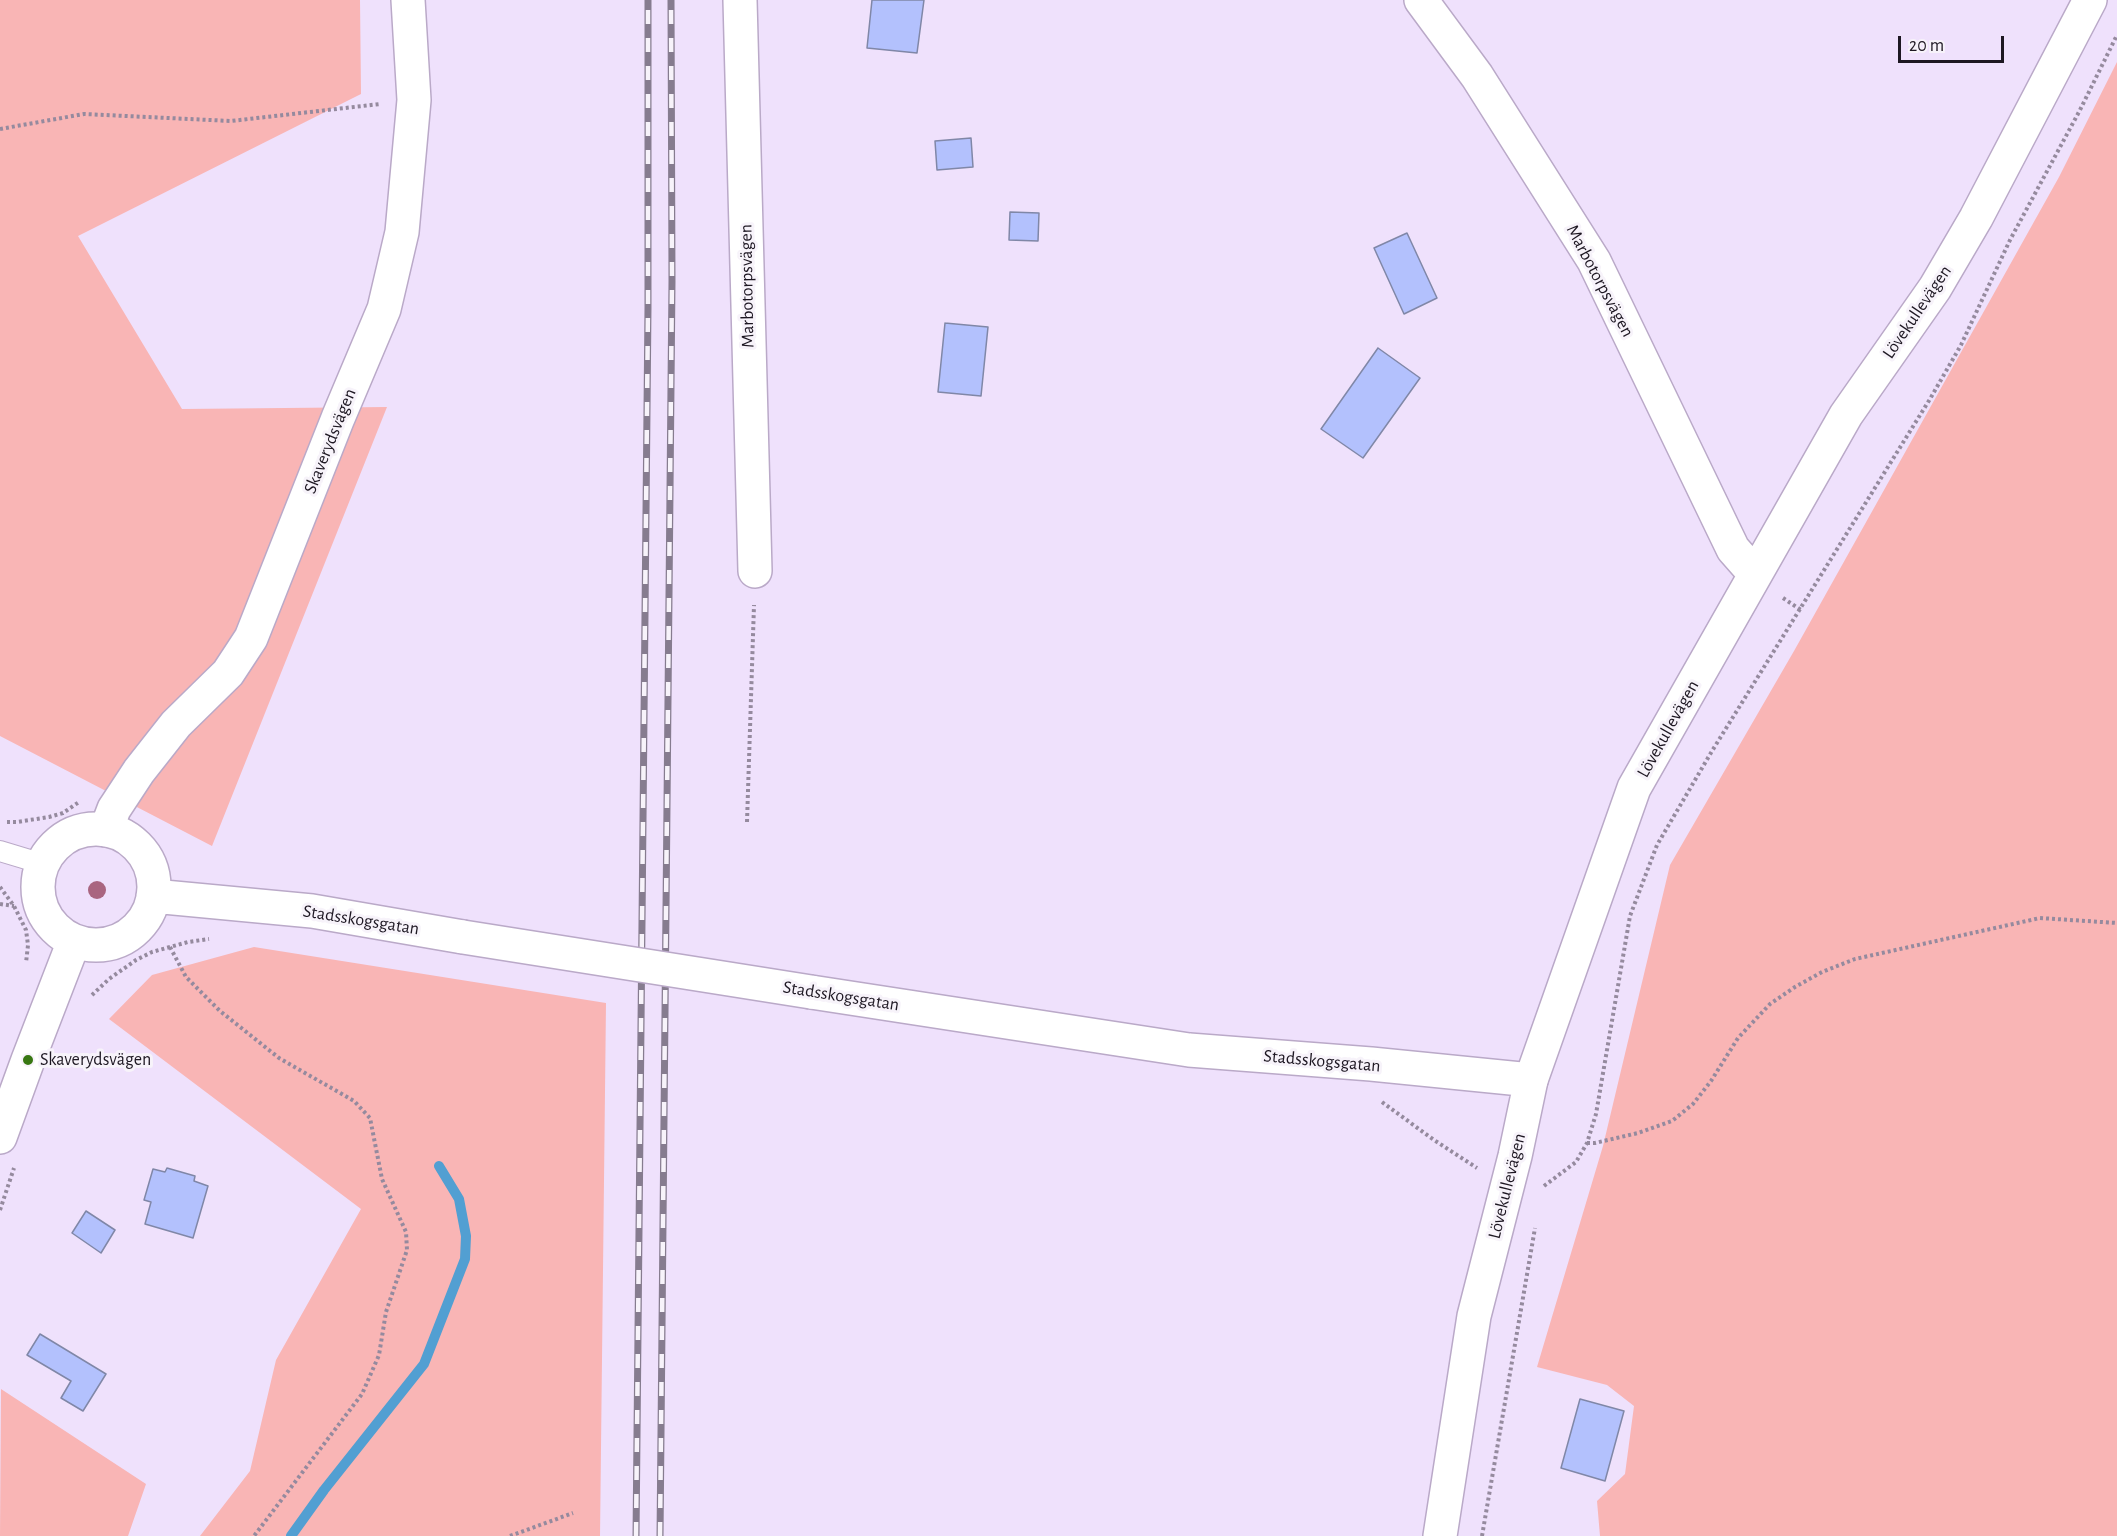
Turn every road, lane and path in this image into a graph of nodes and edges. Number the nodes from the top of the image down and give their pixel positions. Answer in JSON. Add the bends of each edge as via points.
{"nodes":[{"id":1,"x":408,"y":0,"type":"edge"},
{"id":2,"x":740,"y":0,"type":"edge"},
{"id":3,"x":1421,"y":0,"type":"edge"},
{"id":4,"x":2090,"y":0,"type":"edge"},
{"id":5,"x":2117,"y":35,"type":"edge"},
{"id":6,"x":414,"y":100,"type":"junction"},
{"id":7,"x":0,"y":129,"type":"edge"},
{"id":8,"x":755,"y":571,"type":"joint"},
{"id":9,"x":1755,"y":574,"type":"junction"},
{"id":10,"x":747,"y":822,"type":"dead end"},
{"id":11,"x":106,"y":830,"type":"junction"},
{"id":12,"x":0,"y":851,"type":"edge"},
{"id":13,"x":43,"y":864,"type":"junction"},
{"id":14,"x":0,"y":888,"type":"edge"},
{"id":15,"x":153,"y":896,"type":"junction"},
{"id":16,"x":0,"y":904,"type":"edge"},
{"id":17,"x":14,"y":906,"type":"junction"},
{"id":18,"x":2117,"y":923,"type":"edge"},
{"id":19,"x":220,"y":937,"type":"dead end"},
{"id":20,"x":74,"y":941,"type":"junction"},
{"id":21,"x":170,"y":947,"type":"junction"},
{"id":22,"x":26,"y":968,"type":"dead end"},
{"id":23,"x":86,"y":1002,"type":"dead end"},
{"id":24,"x":1531,"y":1080,"type":"junction"},
{"id":25,"x":1376,"y":1098,"type":"dead end"},
{"id":26,"x":0,"y":1137,"type":"edge"},
{"id":27,"x":1587,"y":1143,"type":"junction"},
{"id":28,"x":1509,"y":1180,"type":"junction"},
{"id":29,"x":1536,"y":1224,"type":"dead end"},
{"id":30,"x":573,"y":1513,"type":"dead end"},
{"id":31,"x":254,"y":1536,"type":"edge"},
{"id":32,"x":510,"y":1536,"type":"edge"},
{"id":33,"x":1440,"y":1536,"type":"edge"},
{"id":34,"x":1482,"y":1536,"type":"edge"}],
"edges":[{"from":1,"to":6,"type":"street","name":"Skaverydsvägen"},
{"from":2,"to":8,"type":"street","name":"Marbotorpsvägen"},
{"from":3,"to":9,"type":"street","name":"Marbotorpsvägen","via":[[1477,76],[1594,261],[1733,549]]},
{"from":4,"to":9,"type":"street","name":"Lövekullevägen","via":[[1976,218],[1935,288],[1846,415]]},
{"from":5,"to":27,"type":"path","via":[[2010,240],[1961,345],[1657,845],[1630,916],[1596,1114]]},
{"from":6,"to":7,"type":"path","via":[[231,121],[84,114]]},
{"from":6,"to":11,"type":"street","name":"Skaverydsvägen","via":[[402,232],[384,309],[251,638],[228,674],[176,724],[140,771],[114,809]]},
{"from":8,"to":10,"type":"path"},
{"from":9,"to":24,"type":"street","name":"Lövekullevägen","via":[[1634,788]]},
{"from":11,"to":13,"type":"street","via":[[69,837],[51,851]]},
{"from":11,"to":15,"type":"street","via":[[120,834],[143,854],[152,874]]},
{"from":12,"to":13,"type":"lane"},
{"from":13,"to":20,"type":"street","via":[[38,894],[42,909],[55,928]]},
{"from":14,"to":17,"type":"path"},
{"from":15,"to":20,"type":"street","via":[[138,927],[124,938],[108,944]]},
{"from":15,"to":24,"type":"street","name":"Stadsskogsgatan","bridge":true,"via":[[312,911],[1189,1050]]},
{"from":16,"to":17,"type":"path"},
{"from":17,"to":22,"type":"path","via":[[26,930]]},
{"from":18,"to":27,"type":"path","via":[[2040,918],[1855,959],[1822,972],[1770,1004],[1738,1038],[1693,1104],[1672,1121],[1638,1133]]},
{"from":19,"to":21,"type":"path"},
{"from":20,"to":26,"type":"street"},
{"from":21,"to":23,"type":"path","via":[[136,960]]},
{"from":21,"to":31,"type":"path","via":[[186,978],[220,1011],[279,1058],[354,1101],[370,1118],[381,1179],[406,1232],[407,1250],[386,1311],[379,1355],[362,1394]]},
{"from":24,"to":28,"type":"street","name":"Lövekullevägen"},
{"from":25,"to":28,"type":"path","via":[[1481,1171]]},
{"from":27,"to":28,"type":"path","via":[[1576,1162],[1540,1189]]},
{"from":28,"to":33,"type":"street","name":"Lövekullevägen","via":[[1474,1316]]},
{"from":29,"to":34,"type":"path"},
{"from":30,"to":32,"type":"path"}]}
